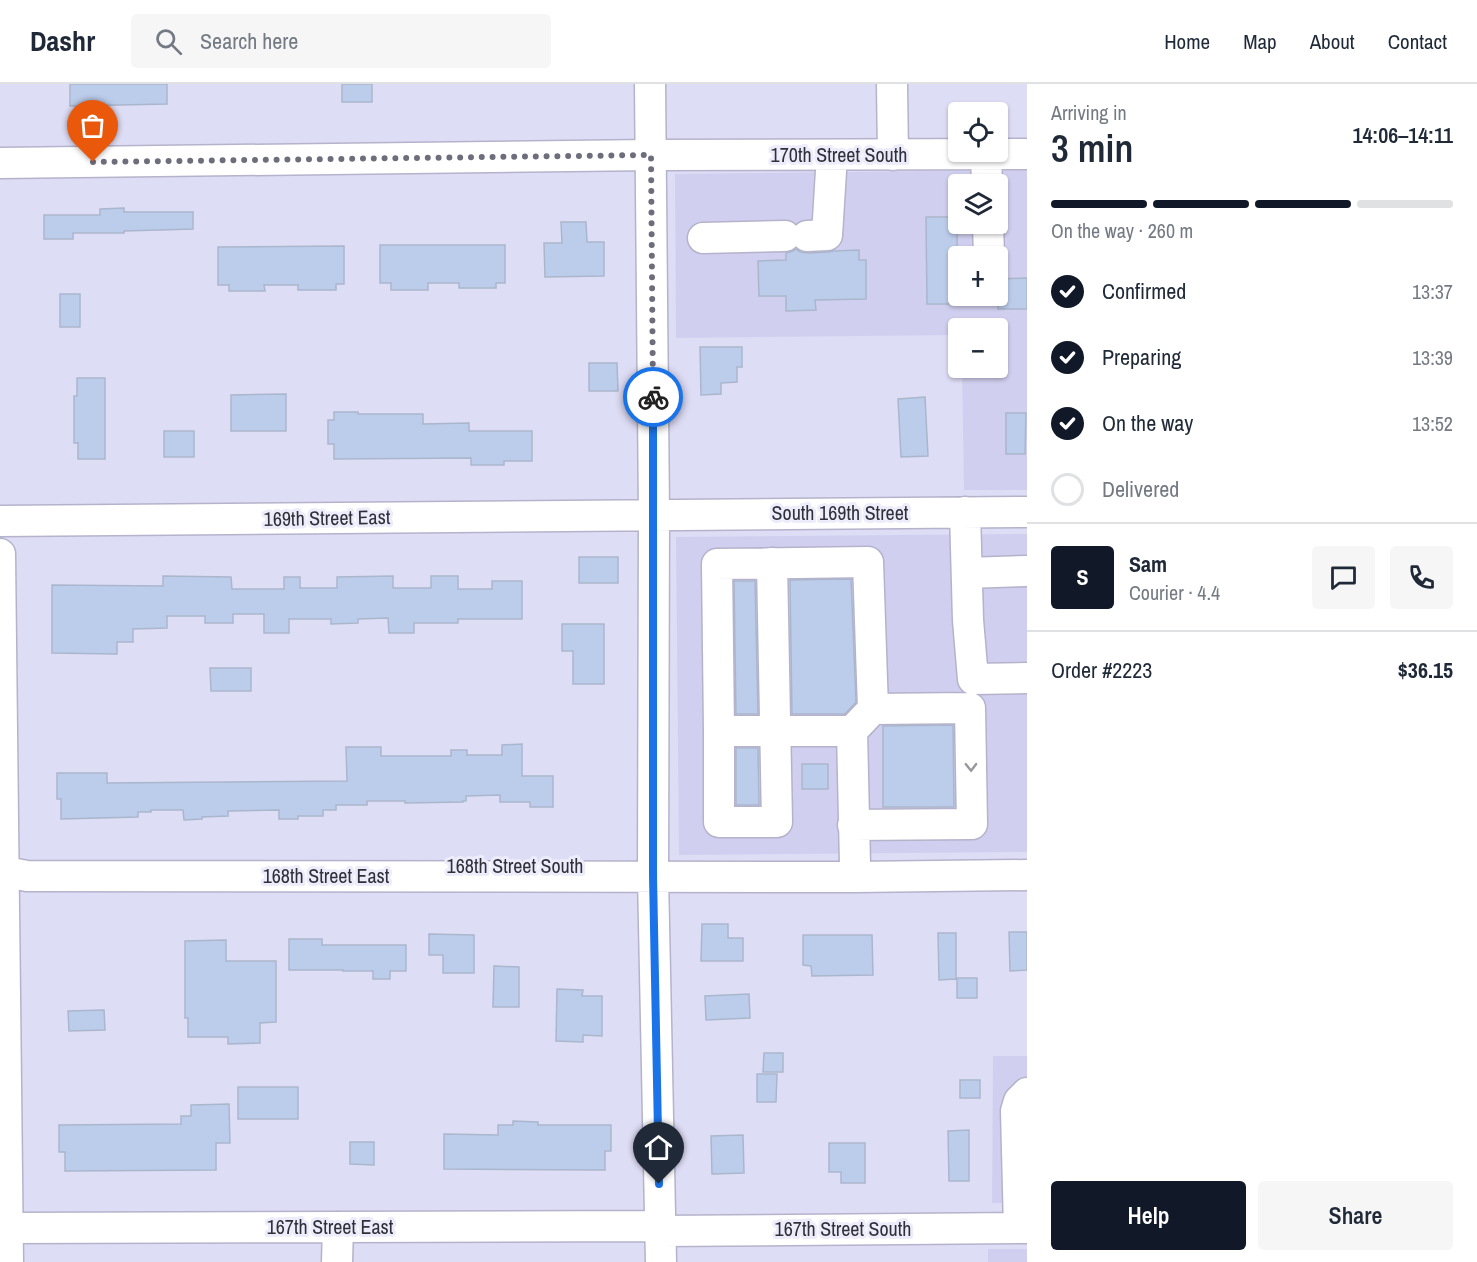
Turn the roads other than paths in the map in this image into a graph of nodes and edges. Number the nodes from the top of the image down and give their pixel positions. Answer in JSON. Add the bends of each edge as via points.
{"nodes":[{"id":1,"x":650,"y":84,"type":"edge"},
{"id":2,"x":892,"y":84,"type":"edge"},
{"id":3,"x":948,"y":154,"type":"edge"},
{"id":4,"x":1008,"y":154,"type":"edge"},
{"id":5,"x":1027,"y":154,"type":"edge"},
{"id":6,"x":651,"y":155,"type":"junction"},
{"id":7,"x":832,"y":155,"type":"junction"},
{"id":8,"x":893,"y":155,"type":"junction"},
{"id":9,"x":0,"y":163,"type":"edge"},
{"id":10,"x":703,"y":238,"type":"dead end"},
{"id":11,"x":965,"y":512,"type":"junction"},
{"id":12,"x":1027,"y":512,"type":"edge"},
{"id":13,"x":654,"y":515,"type":"junction"},
{"id":14,"x":0,"y":521,"type":"edge"},
{"id":15,"x":0,"y":554,"type":"edge"},
{"id":16,"x":772,"y":563,"type":"junction"},
{"id":17,"x":1027,"y":571,"type":"edge"},
{"id":18,"x":967,"y":573,"type":"junction"},
{"id":19,"x":1027,"y":678,"type":"edge"},
{"id":20,"x":873,"y":709,"type":"junction"},
{"id":21,"x":719,"y":731,"type":"junction"},
{"id":22,"x":775,"y":731,"type":"junction"},
{"id":23,"x":852,"y":731,"type":"junction"},
{"id":24,"x":853,"y":825,"type":"junction"},
{"id":25,"x":1027,"y":863,"type":"edge"},
{"id":26,"x":855,"y":864,"type":"junction"},
{"id":27,"x":653,"y":870,"type":"junction"},
{"id":28,"x":2,"y":871,"type":"edge"},
{"id":29,"x":1027,"y":874,"type":"edge"},
{"id":30,"x":3,"y":1051,"type":"edge"},
{"id":31,"x":1027,"y":1094,"type":"edge"},
{"id":32,"x":338,"y":1227,"type":"junction"},
{"id":33,"x":1023,"y":1228,"type":"edge"},
{"id":34,"x":4,"y":1230,"type":"edge"},
{"id":35,"x":660,"y":1231,"type":"junction"},
{"id":36,"x":8,"y":1262,"type":"edge"},
{"id":37,"x":337,"y":1262,"type":"edge"},
{"id":38,"x":660,"y":1262,"type":"edge"}],
"edges":[{"from":1,"to":6,"type":"street"},
{"from":2,"to":8,"type":"street"},
{"from":3,"to":8,"type":"street","name":"170th Street South"},
{"from":4,"to":5,"type":"street","name":"170th Street South"},
{"from":6,"to":7,"type":"street","name":"170th Street South"},
{"from":6,"to":9,"type":"street","name":"170th Street South"},
{"from":6,"to":13,"type":"street"},
{"from":7,"to":8,"type":"street","name":"170th Street South"},
{"from":7,"to":10,"type":"street","via":[[827,235]]},
{"from":11,"to":12,"type":"street","name":"South 169th Street"},
{"from":11,"to":13,"type":"street","name":"South 169th Street"},
{"from":11,"to":18,"type":"street"},
{"from":13,"to":14,"type":"street","name":"169th Street East"},
{"from":13,"to":27,"type":"street"},
{"from":15,"to":28,"type":"street"},
{"from":16,"to":20,"type":"street","via":[[868,562]]},
{"from":16,"to":21,"type":"street","via":[[717,564]]},
{"from":16,"to":22,"type":"street"},
{"from":17,"to":18,"type":"street"},
{"from":18,"to":19,"type":"street","via":[[974,679]]},
{"from":20,"to":23,"type":"street"},
{"from":20,"to":24,"type":"street","one_way":true,"via":[[970,708],[972,824]]},
{"from":21,"to":22,"type":"street"},
{"from":21,"to":22,"type":"street","via":[[719,822],[777,822]]},
{"from":22,"to":23,"type":"street"},
{"from":23,"to":24,"type":"street"},
{"from":24,"to":26,"type":"street"},
{"from":25,"to":26,"type":"street"},
{"from":26,"to":27,"type":"street"},
{"from":27,"to":28,"type":"street","name":"168th Street East","via":[[27,876]]},
{"from":27,"to":29,"type":"street","via":[[855,877]]},
{"from":27,"to":35,"type":"street"},
{"from":28,"to":30,"type":"street"},
{"from":30,"to":34,"type":"street"},
{"from":31,"to":33,"type":"street","via":[[1016,1111]]},
{"from":32,"to":34,"type":"street","name":"167th Street East"},
{"from":32,"to":35,"type":"street","name":"167th Street East","via":[[650,1226]]},
{"from":32,"to":37,"type":"street"},
{"from":33,"to":35,"type":"street","name":"167th Street South"},
{"from":34,"to":36,"type":"street"},
{"from":35,"to":38,"type":"street"}]}
